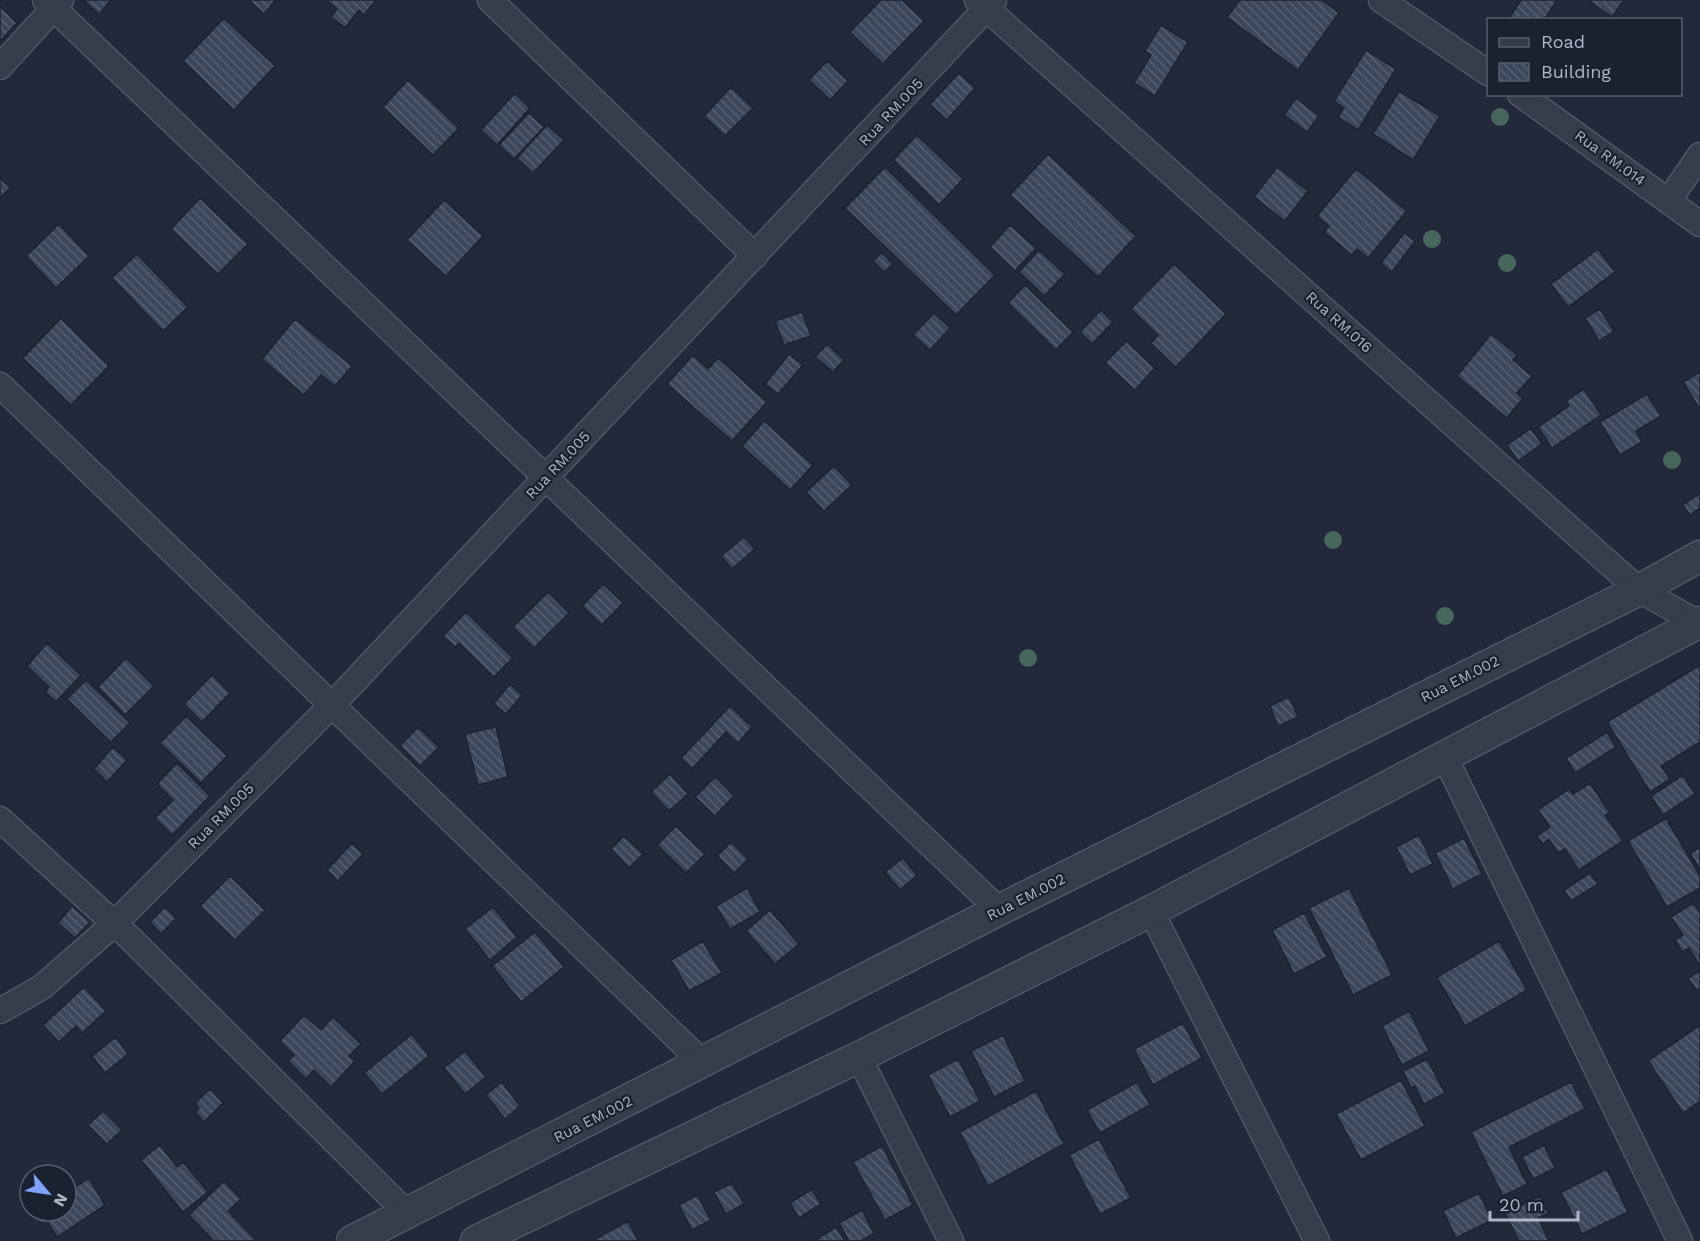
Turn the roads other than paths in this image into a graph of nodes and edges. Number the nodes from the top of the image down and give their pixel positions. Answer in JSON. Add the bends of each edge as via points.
{"nodes":[{"id":1,"x":490,"y":0,"type":"edge"},
{"id":2,"x":1381,"y":0,"type":"edge"},
{"id":3,"x":54,"y":3,"type":"edge"},
{"id":4,"x":986,"y":3,"type":"edge"},
{"id":5,"x":0,"y":67,"type":"edge"},
{"id":6,"x":1487,"y":72,"type":"edge"},
{"id":7,"x":1523,"y":96,"type":"edge"},
{"id":8,"x":1700,"y":155,"type":"edge"},
{"id":9,"x":1669,"y":200,"type":"junction"},
{"id":10,"x":1700,"y":224,"type":"edge"},
{"id":11,"x":755,"y":256,"type":"junction"},
{"id":12,"x":0,"y":384,"type":"edge"},
{"id":13,"x":546,"y":478,"type":"junction"},
{"id":14,"x":1700,"y":556,"type":"edge"},
{"id":15,"x":1639,"y":590,"type":"junction"},
{"id":16,"x":1700,"y":623,"type":"edge"},
{"id":17,"x":333,"y":704,"type":"junction"},
{"id":18,"x":1444,"y":756,"type":"junction"},
{"id":19,"x":0,"y":819,"type":"edge"},
{"id":20,"x":999,"y":910,"type":"junction"},
{"id":21,"x":1150,"y":911,"type":"junction"},
{"id":22,"x":114,"y":924,"type":"junction"},
{"id":23,"x":0,"y":1011,"type":"edge"},
{"id":24,"x":859,"y":1057,"type":"junction"},
{"id":25,"x":702,"y":1062,"type":"junction"},
{"id":26,"x":408,"y":1214,"type":"junction"},
{"id":27,"x":352,"y":1241,"type":"edge"},
{"id":28,"x":476,"y":1241,"type":"edge"},
{"id":29,"x":951,"y":1241,"type":"edge"},
{"id":30,"x":1317,"y":1241,"type":"edge"},
{"id":31,"x":1680,"y":1241,"type":"edge"}],
"edges":[{"from":1,"to":11,"type":"street"},
{"from":2,"to":6,"type":"street"},
{"from":3,"to":5,"type":"street"},
{"from":3,"to":13,"type":"street"},
{"from":4,"to":11,"type":"street","name":"Rua RM.005"},
{"from":4,"to":15,"type":"street","name":"Rua RM.016"},
{"from":7,"to":9,"type":"street","name":"Rua RM.014"},
{"from":8,"to":9,"type":"street"},
{"from":9,"to":10,"type":"street","name":"Rua RM.014"},
{"from":11,"to":13,"type":"street","name":"Rua RM.005"},
{"from":12,"to":17,"type":"street"},
{"from":13,"to":17,"type":"street","name":"Rua RM.005"},
{"from":13,"to":20,"type":"street"},
{"from":14,"to":15,"type":"street","name":"Rua EM.002"},
{"from":15,"to":16,"type":"street","name":"Rua RM.016"},
{"from":15,"to":20,"type":"street","name":"Rua EM.002"},
{"from":16,"to":18,"type":"street"},
{"from":17,"to":22,"type":"street","name":"Rua RM.005"},
{"from":17,"to":25,"type":"street"},
{"from":18,"to":21,"type":"street"},
{"from":18,"to":31,"type":"street"},
{"from":19,"to":22,"type":"street"},
{"from":20,"to":25,"type":"street","name":"Rua EM.002"},
{"from":21,"to":24,"type":"street"},
{"from":21,"to":30,"type":"street"},
{"from":22,"to":23,"type":"street","name":"Rua RM.005","via":[[42,987]]},
{"from":22,"to":26,"type":"street"},
{"from":24,"to":28,"type":"street"},
{"from":24,"to":29,"type":"street"},
{"from":25,"to":26,"type":"street","name":"Rua EM.002"},
{"from":26,"to":27,"type":"street","name":"Rua EM.002"}]}
